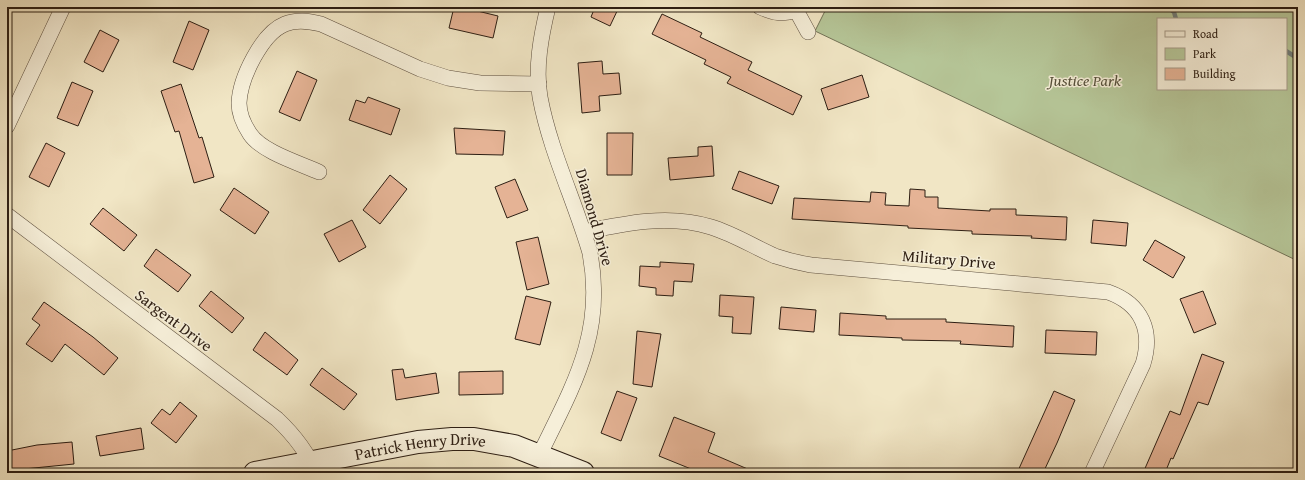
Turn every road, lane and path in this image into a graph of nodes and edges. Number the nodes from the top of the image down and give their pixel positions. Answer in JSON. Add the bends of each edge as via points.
{"nodes":[{"id":1,"x":63,"y":7,"type":"edge"},
{"id":2,"x":548,"y":7,"type":"edge"},
{"id":3,"x":760,"y":7,"type":"edge"},
{"id":4,"x":798,"y":9,"type":"edge"},
{"id":5,"x":808,"y":32,"type":"dead end"},
{"id":6,"x":539,"y":84,"type":"junction"},
{"id":7,"x":7,"y":126,"type":"edge"},
{"id":8,"x":319,"y":172,"type":"dead end"},
{"id":9,"x":7,"y":215,"type":"edge"},
{"id":10,"x":584,"y":232,"type":"junction"},
{"id":11,"x":540,"y":454,"type":"junction"},
{"id":12,"x":314,"y":467,"type":"edge"},
{"id":13,"x":255,"y":473,"type":"edge"},
{"id":14,"x":583,"y":473,"type":"edge"},
{"id":15,"x":1092,"y":473,"type":"edge"}],
"edges":[{"from":1,"to":7,"type":"street"},
{"from":2,"to":6,"type":"street","name":"Diamond Drive","via":[[542,29]]},
{"from":3,"to":4,"type":"street","via":[[776,14],[787,14]]},
{"from":4,"to":5,"type":"street"},
{"from":6,"to":8,"type":"street","via":[[480,83],[448,78],[420,69],[321,24],[310,21],[285,24],[265,39],[256,55],[243,84],[239,102],[240,114],[256,141]]},
{"from":6,"to":10,"type":"street","name":"Diamond Drive","via":[[548,129]]},
{"from":9,"to":12,"type":"street","name":"Sargent Drive","via":[[277,419],[302,445]]},
{"from":10,"to":11,"type":"street","name":"Diamond Drive","via":[[594,272],[595,302],[592,330],[583,362]]},
{"from":10,"to":15,"type":"street","name":"Military Drive","via":[[637,221],[687,222],[710,226],[774,255],[811,265],[1108,292],[1120,296],[1130,303],[1144,323],[1147,352]]},
{"from":11,"to":12,"type":"street","name":"Patrick Henry Drive","via":[[514,446],[452,439],[418,442]]},
{"from":11,"to":14,"type":"street","name":"Patrick Henry Drive"},
{"from":12,"to":13,"type":"street","name":"Patrick Henry Drive"}]}
